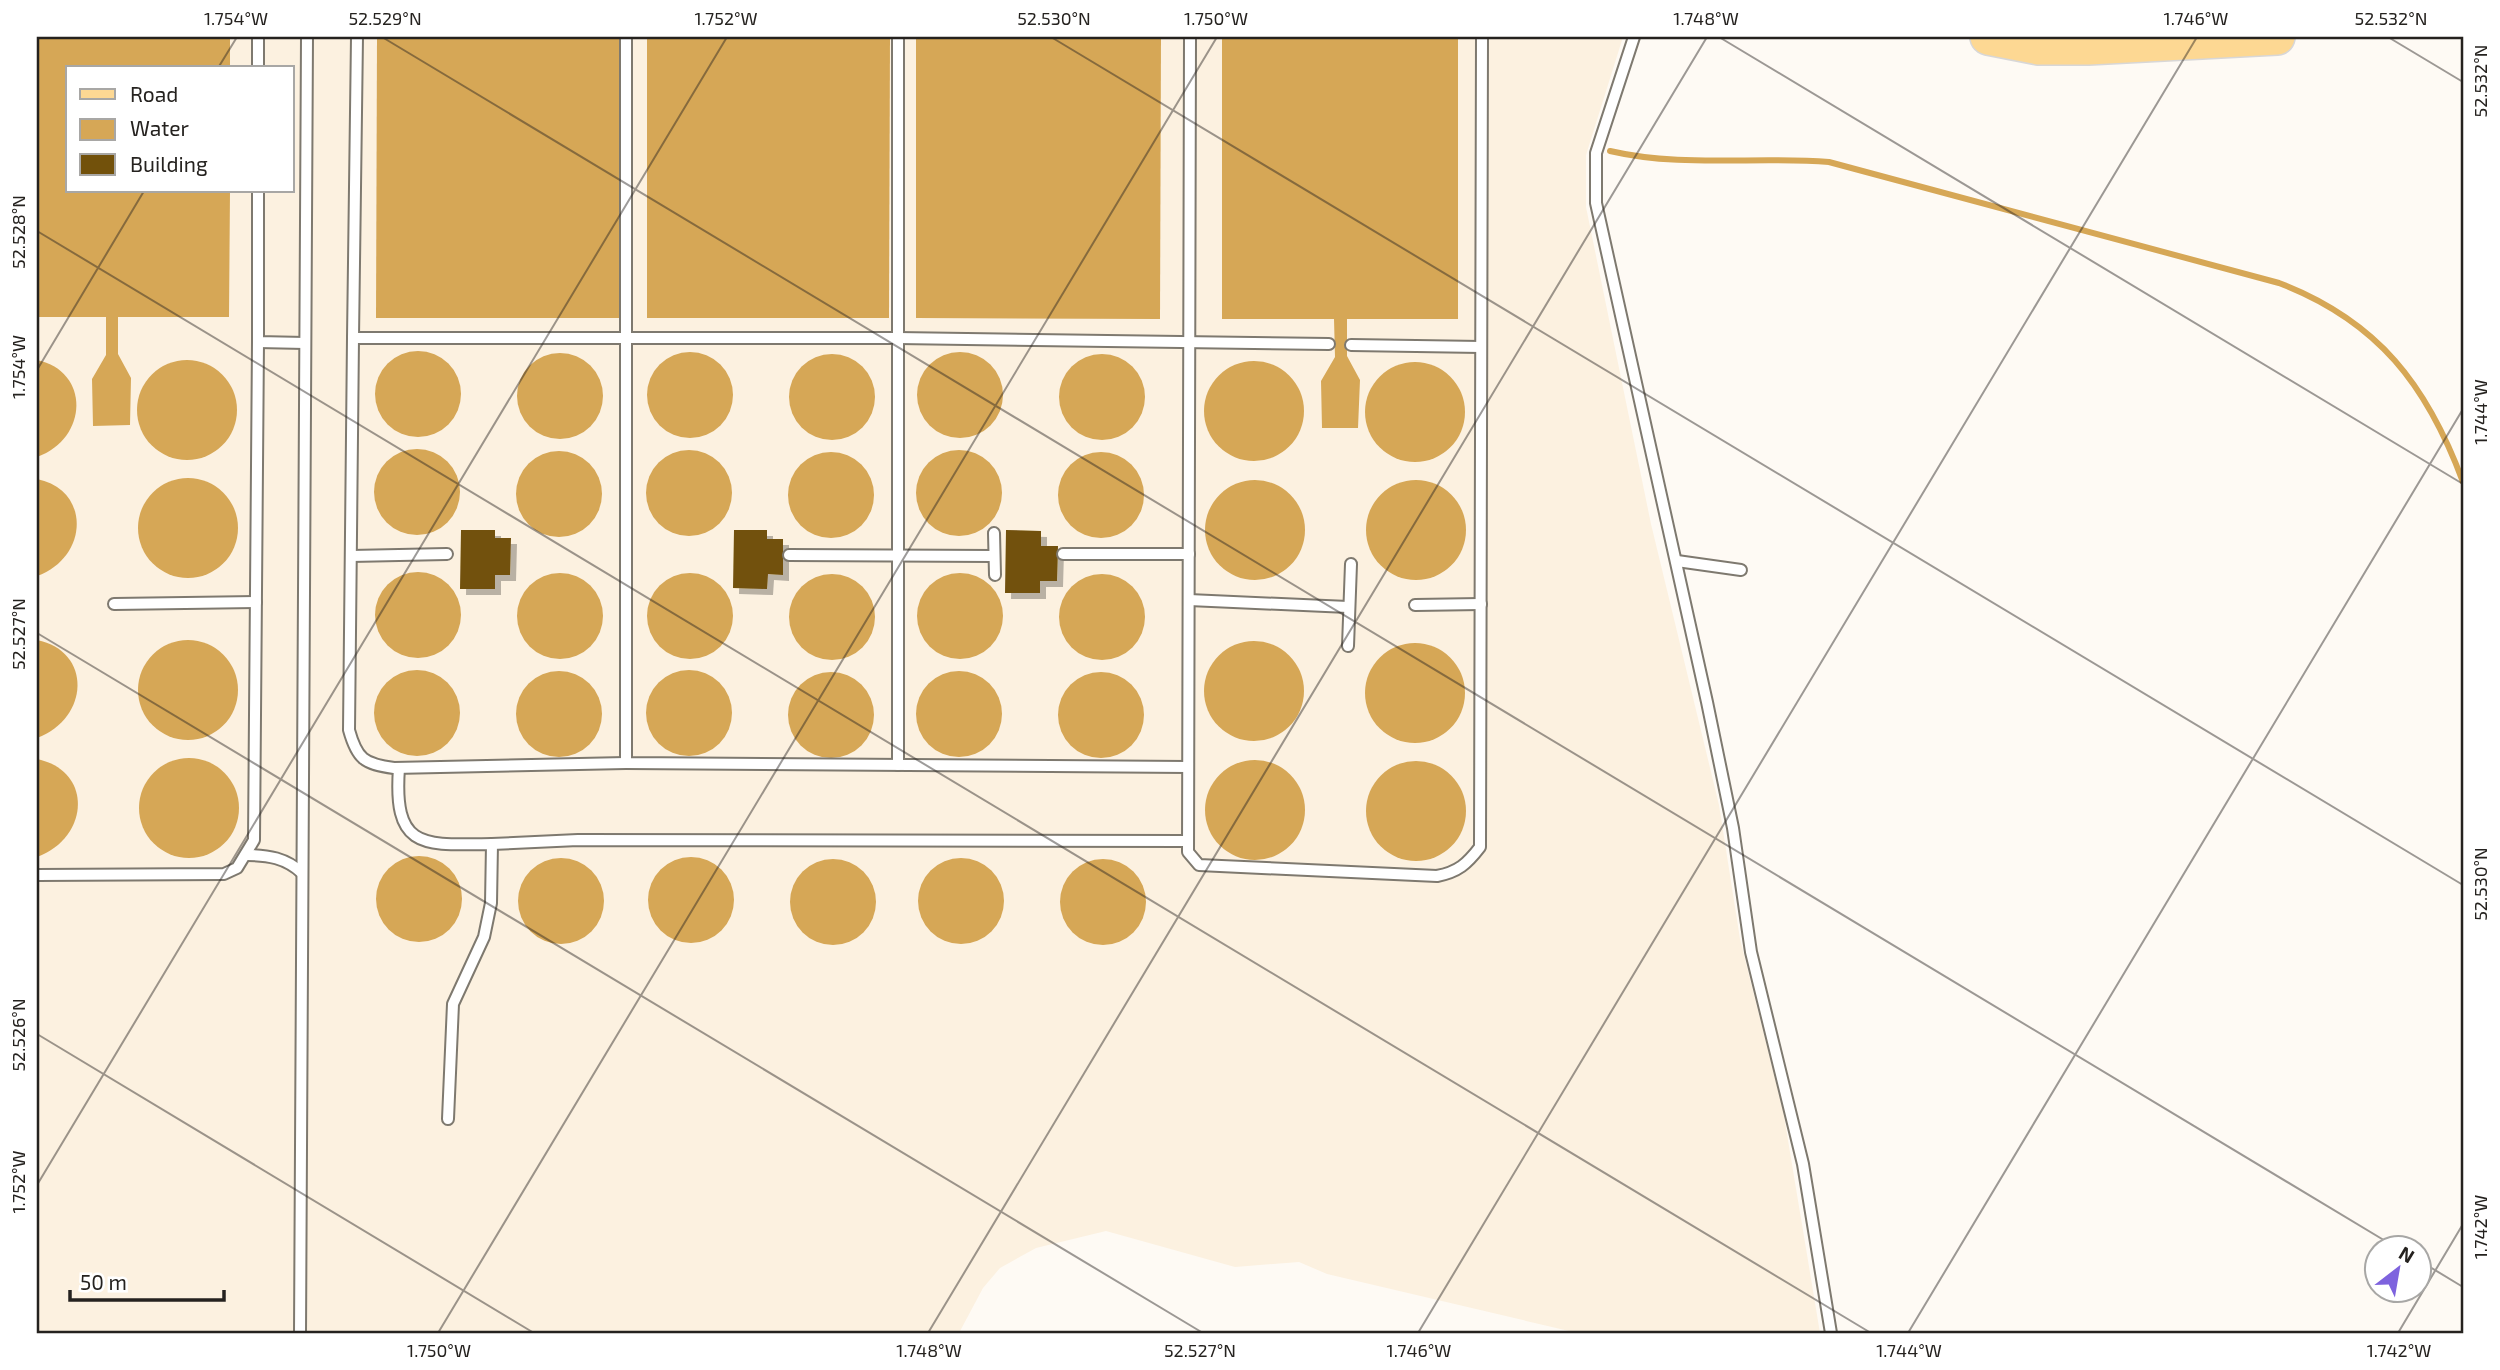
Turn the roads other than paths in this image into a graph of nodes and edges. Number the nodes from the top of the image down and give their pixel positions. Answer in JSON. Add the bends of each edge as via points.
{"nodes":[{"id":1,"x":258,"y":37,"type":"edge"},
{"id":2,"x":307,"y":37,"type":"edge"},
{"id":3,"x":357,"y":37,"type":"edge"},
{"id":4,"x":626,"y":37,"type":"edge"},
{"id":5,"x":898,"y":37,"type":"edge"},
{"id":6,"x":1190,"y":37,"type":"edge"},
{"id":7,"x":1482,"y":37,"type":"edge"},
{"id":8,"x":1634,"y":37,"type":"edge"},
{"id":9,"x":1988,"y":37,"type":"edge"},
{"id":10,"x":2277,"y":37,"type":"edge"},
{"id":11,"x":2164,"y":39,"type":"edge"},
{"id":12,"x":258,"y":66,"type":"edge"},
{"id":13,"x":258,"y":192,"type":"edge"},
{"id":14,"x":354,"y":338,"type":"junction"},
{"id":15,"x":898,"y":338,"type":"junction"},
{"id":16,"x":626,"y":339,"type":"junction"},
{"id":17,"x":258,"y":342,"type":"junction"},
{"id":18,"x":1189,"y":342,"type":"junction"},
{"id":19,"x":305,"y":343,"type":"junction"},
{"id":20,"x":1329,"y":344,"type":"dead end"},
{"id":21,"x":1351,"y":345,"type":"dead end"},
{"id":22,"x":1481,"y":347,"type":"junction"},
{"id":23,"x":994,"y":533,"type":"dead end"},
{"id":24,"x":447,"y":554,"type":"dead end"},
{"id":25,"x":1063,"y":554,"type":"dead end"},
{"id":26,"x":1189,"y":554,"type":"junction"},
{"id":27,"x":789,"y":555,"type":"dead end"},
{"id":28,"x":351,"y":556,"type":"junction"},
{"id":29,"x":898,"y":556,"type":"junction"},
{"id":30,"x":994,"y":556,"type":"junction"},
{"id":31,"x":1677,"y":561,"type":"junction"},
{"id":32,"x":1352,"y":565,"type":"dead end"},
{"id":33,"x":1741,"y":569,"type":"dead end"},
{"id":34,"x":995,"y":575,"type":"dead end"},
{"id":35,"x":1189,"y":600,"type":"junction"},
{"id":36,"x":256,"y":602,"type":"junction"},
{"id":37,"x":114,"y":604,"type":"dead end"},
{"id":38,"x":1481,"y":604,"type":"junction"},
{"id":39,"x":1415,"y":605,"type":"dead end"},
{"id":40,"x":1348,"y":607,"type":"junction"},
{"id":41,"x":1348,"y":646,"type":"dead end"},
{"id":42,"x":626,"y":763,"type":"junction"},
{"id":43,"x":898,"y":765,"type":"junction"},
{"id":44,"x":1188,"y":767,"type":"junction"},
{"id":45,"x":399,"y":768,"type":"junction"},
{"id":46,"x":1188,"y":841,"type":"junction"},
{"id":47,"x":492,"y":844,"type":"junction"},
{"id":48,"x":247,"y":855,"type":"junction"},
{"id":49,"x":302,"y":873,"type":"junction"},
{"id":50,"x":37,"y":875,"type":"edge"},
{"id":51,"x":447,"y":1119,"type":"dead end"},
{"id":52,"x":300,"y":1333,"type":"edge"},
{"id":53,"x":1831,"y":1333,"type":"edge"}],
"edges":[{"from":1,"to":12,"type":"lane"},
{"from":2,"to":19,"type":"lane"},
{"from":3,"to":14,"type":"lane"},
{"from":4,"to":16,"type":"lane"},
{"from":5,"to":15,"type":"lane"},
{"from":6,"to":18,"type":"lane"},
{"from":7,"to":22,"type":"lane"},
{"from":8,"to":31,"type":"lane","via":[[1596,153],[1596,203]]},
{"from":9,"to":11,"type":"main road","via":[[2039,47]]},
{"from":10,"to":11,"type":"main road"},
{"from":13,"to":17,"type":"lane"},
{"from":14,"to":16,"type":"lane"},
{"from":14,"to":28,"type":"lane"},
{"from":15,"to":16,"type":"lane"},
{"from":15,"to":18,"type":"lane"},
{"from":15,"to":29,"type":"lane"},
{"from":16,"to":42,"type":"lane"},
{"from":17,"to":19,"type":"lane"},
{"from":17,"to":36,"type":"lane"},
{"from":18,"to":20,"type":"lane"},
{"from":18,"to":26,"type":"lane"},
{"from":19,"to":49,"type":"lane"},
{"from":21,"to":22,"type":"lane"},
{"from":22,"to":38,"type":"lane"},
{"from":23,"to":30,"type":"lane"},
{"from":24,"to":28,"type":"lane"},
{"from":25,"to":26,"type":"lane"},
{"from":26,"to":35,"type":"lane"},
{"from":27,"to":29,"type":"lane"},
{"from":28,"to":45,"type":"lane","via":[[349,730],[355,751],[370,765]]},
{"from":29,"to":30,"type":"lane"},
{"from":29,"to":43,"type":"lane"},
{"from":30,"to":34,"type":"lane"},
{"from":31,"to":33,"type":"lane"},
{"from":31,"to":53,"type":"lane","via":[[1733,828],[1751,952],[1803,1164]]},
{"from":32,"to":40,"type":"lane"},
{"from":35,"to":40,"type":"lane"},
{"from":35,"to":44,"type":"lane"},
{"from":36,"to":37,"type":"lane"},
{"from":36,"to":48,"type":"lane","via":[[254,840]]},
{"from":38,"to":39,"type":"lane"},
{"from":38,"to":46,"type":"lane","via":[[1480,847],[1468,863],[1455,873],[1437,876],[1199,865],[1188,852]]},
{"from":40,"to":41,"type":"lane"},
{"from":42,"to":43,"type":"lane"},
{"from":42,"to":45,"type":"lane"},
{"from":43,"to":44,"type":"lane"},
{"from":44,"to":46,"type":"lane"},
{"from":45,"to":47,"type":"lane","via":[[398,808],[412,833],[441,845]]},
{"from":46,"to":47,"type":"lane","via":[[578,840]]},
{"from":47,"to":51,"type":"lane","via":[[491,903],[484,937],[453,1004]]},
{"from":48,"to":49,"type":"lane","via":[[268,855],[293,863]]},
{"from":48,"to":50,"type":"lane","via":[[237,868],[224,874]]},
{"from":49,"to":52,"type":"lane"}]}
